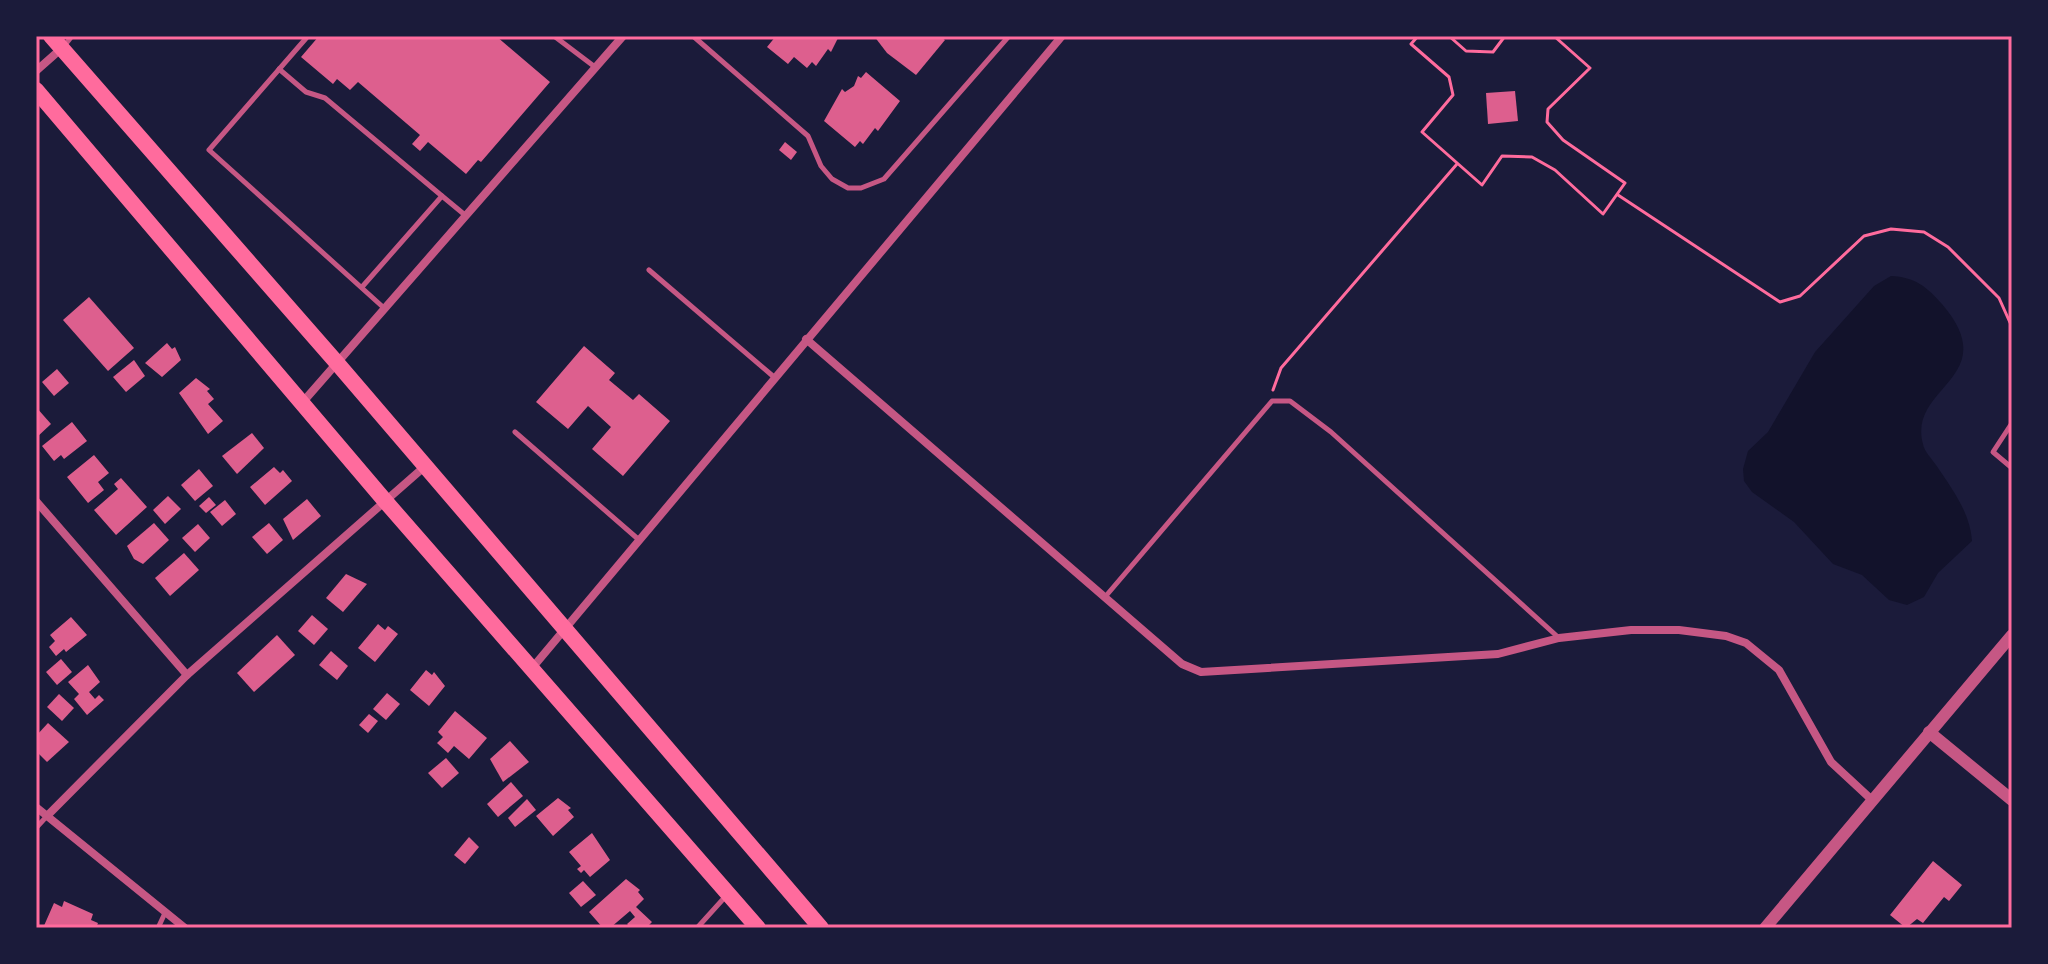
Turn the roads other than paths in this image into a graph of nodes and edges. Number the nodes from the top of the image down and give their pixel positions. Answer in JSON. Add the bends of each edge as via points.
{"nodes":[{"id":1,"x":308,"y":36,"type":"edge"},
{"id":2,"x":554,"y":36,"type":"edge"},
{"id":3,"x":623,"y":36,"type":"edge"},
{"id":4,"x":693,"y":36,"type":"edge"},
{"id":5,"x":1009,"y":36,"type":"edge"},
{"id":6,"x":1062,"y":36,"type":"edge"},
{"id":7,"x":62,"y":40,"type":"edge"},
{"id":8,"x":595,"y":67,"type":"junction"},
{"id":9,"x":279,"y":69,"type":"junction"},
{"id":10,"x":36,"y":71,"type":"edge"},
{"id":11,"x":36,"y":90,"type":"edge"},
{"id":12,"x":442,"y":196,"type":"junction"},
{"id":13,"x":465,"y":215,"type":"junction"},
{"id":14,"x":649,"y":270,"type":"dead end"},
{"id":15,"x":362,"y":287,"type":"junction"},
{"id":16,"x":384,"y":308,"type":"junction"},
{"id":17,"x":806,"y":339,"type":"junction"},
{"id":18,"x":337,"y":363,"type":"junction"},
{"id":19,"x":774,"y":377,"type":"junction"},
{"id":20,"x":301,"y":404,"type":"junction"},
{"id":21,"x":2012,"y":423,"type":"edge"},
{"id":22,"x":515,"y":432,"type":"dead end"},
{"id":23,"x":423,"y":468,"type":"junction"},
{"id":24,"x":2012,"y":468,"type":"edge"},
{"id":25,"x":36,"y":501,"type":"edge"},
{"id":26,"x":386,"y":502,"type":"junction"},
{"id":27,"x":638,"y":539,"type":"junction"},
{"id":28,"x":1104,"y":598,"type":"junction"},
{"id":29,"x":564,"y":628,"type":"junction"},
{"id":30,"x":2012,"y":635,"type":"edge"},
{"id":31,"x":1559,"y":638,"type":"junction"},
{"id":32,"x":533,"y":667,"type":"junction"},
{"id":33,"x":187,"y":675,"type":"junction"},
{"id":34,"x":1929,"y":732,"type":"junction"},
{"id":35,"x":1872,"y":800,"type":"junction"},
{"id":36,"x":2012,"y":800,"type":"edge"},
{"id":37,"x":36,"y":807,"type":"edge"},
{"id":38,"x":47,"y":816,"type":"junction"},
{"id":39,"x":36,"y":828,"type":"edge"},
{"id":40,"x":728,"y":893,"type":"junction"},
{"id":41,"x":165,"y":912,"type":"junction"},
{"id":42,"x":158,"y":928,"type":"edge"},
{"id":43,"x":185,"y":928,"type":"edge"},
{"id":44,"x":697,"y":928,"type":"edge"},
{"id":45,"x":758,"y":928,"type":"edge"},
{"id":46,"x":821,"y":928,"type":"edge"},
{"id":47,"x":1765,"y":928,"type":"edge"}],
"edges":[{"from":1,"to":9,"type":"lane"},
{"from":2,"to":8,"type":"lane"},
{"from":3,"to":8,"type":"street"},
{"from":4,"to":5,"type":"lane","via":[[808,136],[821,166],[848,188],[884,179]]},
{"from":6,"to":17,"type":"street"},
{"from":7,"to":10,"type":"street"},
{"from":7,"to":18,"type":"main road"},
{"from":8,"to":13,"type":"street"},
{"from":9,"to":12,"type":"lane","via":[[306,92],[325,98]]},
{"from":9,"to":15,"type":"lane","via":[[209,150]]},
{"from":11,"to":20,"type":"main road"},
{"from":12,"to":13,"type":"lane"},
{"from":12,"to":15,"type":"lane"},
{"from":13,"to":16,"type":"street"},
{"from":14,"to":19,"type":"lane"},
{"from":15,"to":16,"type":"lane"},
{"from":16,"to":18,"type":"street"},
{"from":17,"to":19,"type":"street"},
{"from":17,"to":28,"type":"street"},
{"from":18,"to":20,"type":"street"},
{"from":18,"to":23,"type":"main road"},
{"from":19,"to":27,"type":"street"},
{"from":20,"to":26,"type":"main road"},
{"from":21,"to":24,"type":"lane","via":[[1993,452]]},
{"from":22,"to":27,"type":"lane"},
{"from":23,"to":26,"type":"street"},
{"from":23,"to":29,"type":"main road"},
{"from":25,"to":33,"type":"street"},
{"from":26,"to":32,"type":"main road"},
{"from":26,"to":33,"type":"street"},
{"from":27,"to":29,"type":"street"},
{"from":28,"to":31,"type":"street","via":[[1182,664],[1201,672],[1498,654]]},
{"from":28,"to":31,"type":"lane","via":[[1272,401],[1290,401]]},
{"from":29,"to":32,"type":"street"},
{"from":29,"to":46,"type":"main road"},
{"from":30,"to":34,"type":"street"},
{"from":31,"to":35,"type":"street","via":[[1679,630],[1746,643],[1779,670],[1831,762]]},
{"from":32,"to":40,"type":"main road"},
{"from":33,"to":38,"type":"street"},
{"from":34,"to":35,"type":"street"},
{"from":34,"to":36,"type":"street"},
{"from":35,"to":47,"type":"street"},
{"from":37,"to":38,"type":"street"},
{"from":38,"to":39,"type":"lane"},
{"from":38,"to":41,"type":"street"},
{"from":40,"to":44,"type":"lane"},
{"from":40,"to":45,"type":"main road"},
{"from":41,"to":42,"type":"lane"},
{"from":41,"to":43,"type":"street"}]}
